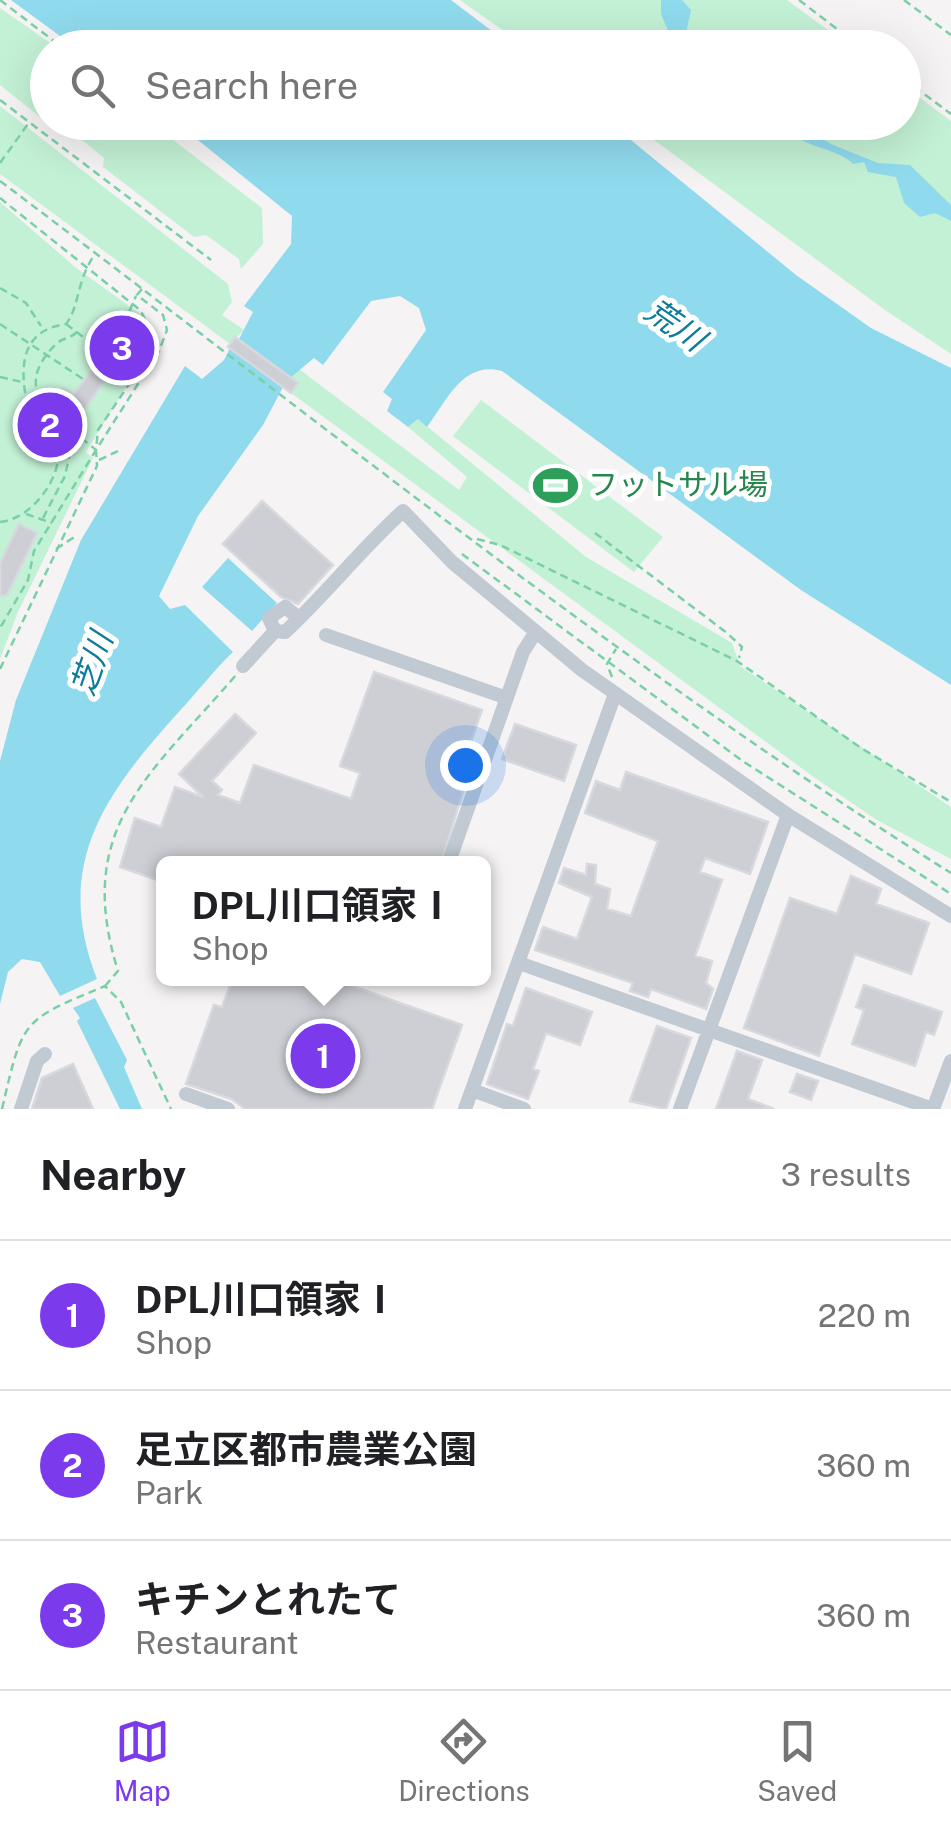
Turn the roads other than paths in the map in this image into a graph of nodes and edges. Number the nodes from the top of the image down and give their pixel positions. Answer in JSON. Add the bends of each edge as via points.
{"nodes":[{"id":1,"x":299,"y":618,"type":"junction"},
{"id":2,"x":275,"y":631,"type":"junction"},
{"id":3,"x":535,"y":633,"type":"junction"},
{"id":4,"x":326,"y":634,"type":"dead end"},
{"id":5,"x":243,"y":666,"type":"road end"},
{"id":6,"x":616,"y":691,"type":"junction"},
{"id":7,"x":507,"y":698,"type":"junction"},
{"id":8,"x":788,"y":814,"type":"junction"},
{"id":9,"x":451,"y":856,"type":"edge"},
{"id":10,"x":951,"y":916,"type":"edge"},
{"id":11,"x":519,"y":963,"type":"junction"},
{"id":12,"x":709,"y":1032,"type":"junction"},
{"id":13,"x":46,"y":1054,"type":"dead end"},
{"id":14,"x":951,"y":1062,"type":"edge"},
{"id":15,"x":472,"y":1090,"type":"junction"},
{"id":16,"x":186,"y":1094,"type":"dead end"},
{"id":17,"x":21,"y":1109,"type":"edge"},
{"id":18,"x":228,"y":1109,"type":"edge"},
{"id":19,"x":465,"y":1109,"type":"edge"},
{"id":20,"x":524,"y":1109,"type":"edge"},
{"id":21,"x":680,"y":1109,"type":"edge"},
{"id":22,"x":933,"y":1109,"type":"edge"}],
"edges":[{"from":1,"to":2,"type":"street","via":[[285,632]]},
{"from":1,"to":2,"type":"street","via":[[277,609],[269,618]]},
{"from":1,"to":3,"type":"street","via":[[403,512]]},
{"from":2,"to":5,"type":"street"},
{"from":3,"to":6,"type":"street"},
{"from":3,"to":7,"type":"street"},
{"from":4,"to":7,"type":"street"},
{"from":6,"to":8,"type":"street"},
{"from":6,"to":11,"type":"street"},
{"from":7,"to":9,"type":"street"},
{"from":8,"to":10,"type":"street"},
{"from":8,"to":12,"type":"street"},
{"from":11,"to":12,"type":"street"},
{"from":11,"to":15,"type":"street"},
{"from":12,"to":21,"type":"street"},
{"from":12,"to":22,"type":"street"},
{"from":13,"to":17,"type":"street","via":[[37,1061]]},
{"from":14,"to":22,"type":"street"},
{"from":15,"to":19,"type":"street"},
{"from":15,"to":20,"type":"street"},
{"from":16,"to":18,"type":"street"}]}
